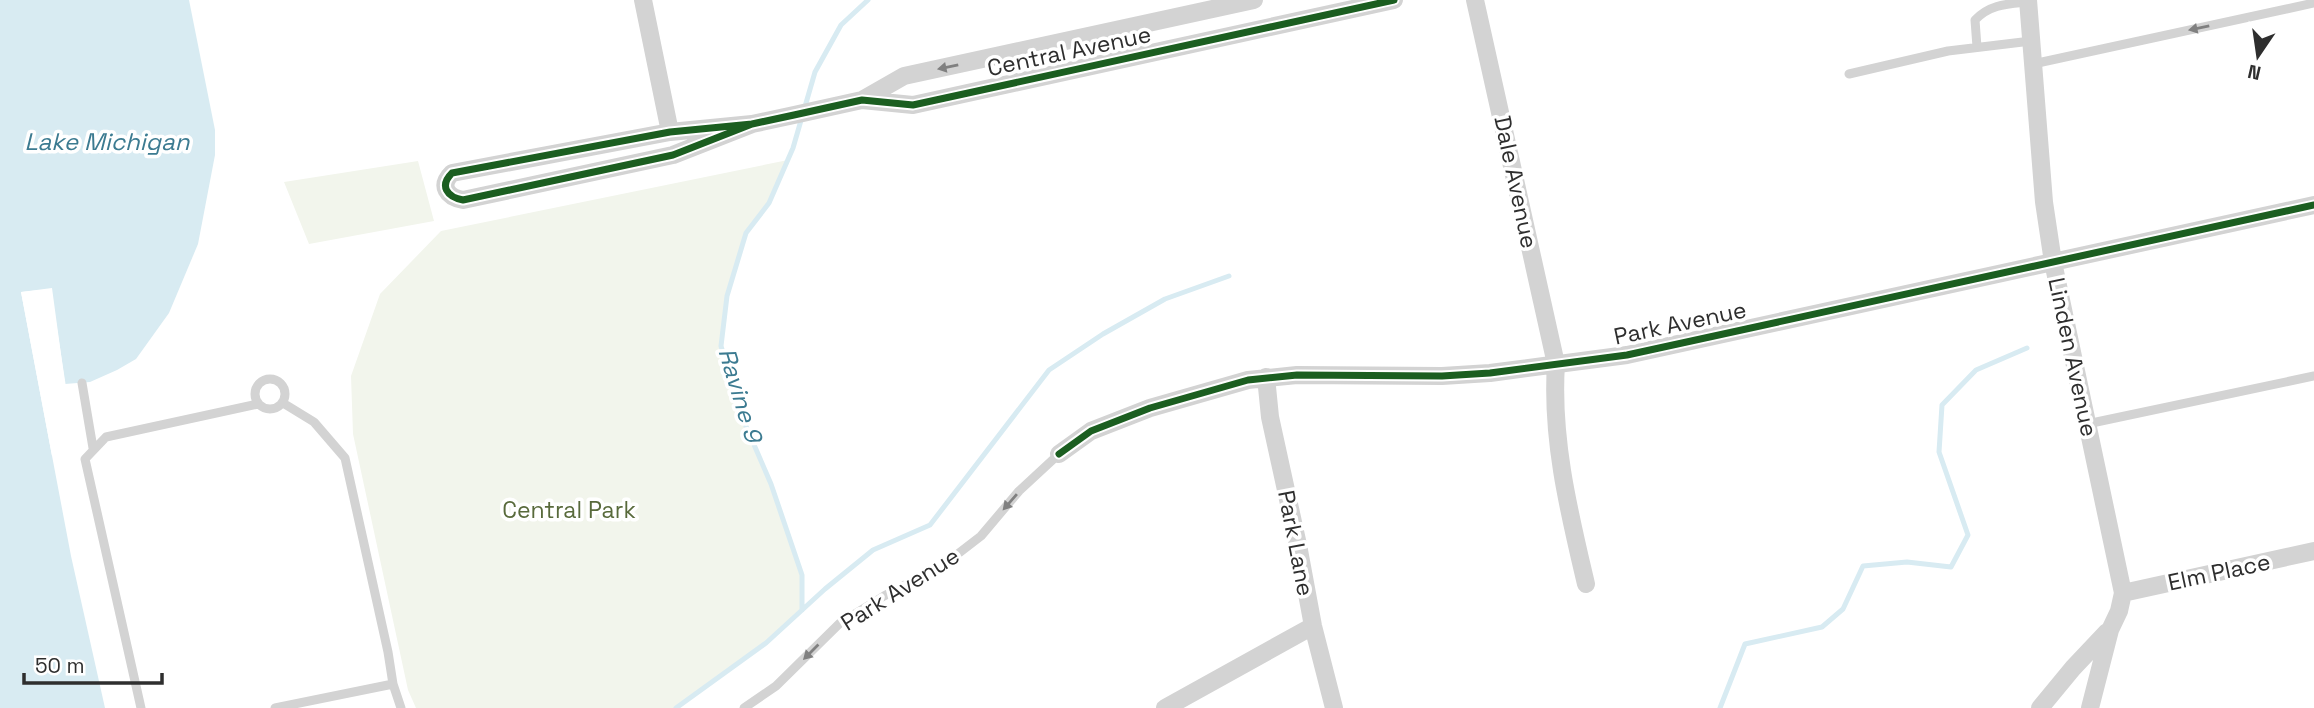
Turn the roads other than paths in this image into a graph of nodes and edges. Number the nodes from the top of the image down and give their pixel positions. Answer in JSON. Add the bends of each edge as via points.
{"nodes":[{"id":1,"x":643,"y":0,"type":"edge"},
{"id":2,"x":1254,"y":0,"type":"edge"},
{"id":3,"x":1394,"y":0,"type":"edge"},
{"id":4,"x":1475,"y":0,"type":"edge"},
{"id":5,"x":2028,"y":1,"type":"edge"},
{"id":6,"x":2314,"y":3,"type":"edge"},
{"id":7,"x":1195,"y":13,"type":"junction"},
{"id":8,"x":2031,"y":41,"type":"junction"},
{"id":9,"x":1199,"y":43,"type":"junction"},
{"id":10,"x":1977,"y":47,"type":"junction"},
{"id":11,"x":2033,"y":64,"type":"junction"},
{"id":12,"x":1849,"y":74,"type":"dead end"},
{"id":13,"x":862,"y":100,"type":"junction"},
{"id":14,"x":758,"y":122,"type":"junction"},
{"id":15,"x":670,"y":132,"type":"junction"},
{"id":16,"x":2314,"y":205,"type":"edge"},
{"id":17,"x":2053,"y":262,"type":"junction"},
{"id":18,"x":1556,"y":364,"type":"junction"},
{"id":19,"x":2314,"y":376,"type":"edge"},
{"id":20,"x":1266,"y":377,"type":"junction"},
{"id":21,"x":82,"y":383,"type":"dead end"},
{"id":22,"x":283,"y":403,"type":"junction"},
{"id":23,"x":258,"y":404,"type":"junction"},
{"id":24,"x":2087,"y":424,"type":"junction"},
{"id":25,"x":93,"y":448,"type":"junction"},
{"id":26,"x":1059,"y":454,"type":"joint"},
{"id":27,"x":2314,"y":551,"type":"edge"},
{"id":28,"x":1586,"y":584,"type":"dead end"},
{"id":29,"x":2123,"y":593,"type":"junction"},
{"id":30,"x":1313,"y":626,"type":"junction"},
{"id":31,"x":2110,"y":630,"type":"junction"},
{"id":32,"x":393,"y":684,"type":"junction"},
{"id":33,"x":141,"y":708,"type":"edge"},
{"id":34,"x":275,"y":708,"type":"edge"},
{"id":35,"x":401,"y":708,"type":"edge"},
{"id":36,"x":744,"y":708,"type":"edge"},
{"id":37,"x":1165,"y":708,"type":"edge"},
{"id":38,"x":1334,"y":708,"type":"edge"},
{"id":39,"x":2040,"y":708,"type":"edge"},
{"id":40,"x":2090,"y":708,"type":"edge"}],
"edges":[{"from":1,"to":15,"type":"street"},
{"from":2,"to":7,"type":"street","name":"Central Avenue"},
{"from":3,"to":9,"type":"street","name":"Central Avenue"},
{"from":4,"to":18,"type":"street","name":"Dale Avenue"},
{"from":5,"to":8,"type":"street","name":"Linden Avenue"},
{"from":5,"to":10,"type":"lane","via":[[1982,12],[1975,20]]},
{"from":6,"to":11,"type":"lane","one_way":true},
{"from":7,"to":9,"type":"street"},
{"from":7,"to":13,"type":"street","name":"Central Avenue","one_way":true,"via":[[904,76]]},
{"from":8,"to":10,"type":"lane"},
{"from":8,"to":11,"type":"street","name":"Linden Avenue"},
{"from":9,"to":13,"type":"street","name":"Central Avenue","via":[[913,105]]},
{"from":10,"to":12,"type":"lane"},
{"from":11,"to":17,"type":"street","name":"Linden Avenue"},
{"from":13,"to":14,"type":"street","name":"Central Avenue"},
{"from":14,"to":15,"type":"street","name":"Central Avenue"},
{"from":14,"to":15,"type":"street","name":"Central Avenue","via":[[673,155],[463,200],[447,193],[444,185],[452,173]]},
{"from":16,"to":17,"type":"street","name":"Park Avenue"},
{"from":17,"to":18,"type":"street","name":"Park Avenue","via":[[1627,355]]},
{"from":17,"to":24,"type":"street","name":"Linden Avenue"},
{"from":18,"to":20,"type":"street","name":"Park Avenue","via":[[1442,376]]},
{"from":18,"to":28,"type":"street","name":"Dale Avenue","via":[[1560,458]]},
{"from":19,"to":24,"type":"lane"},
{"from":20,"to":26,"type":"street","name":"Park Avenue","via":[[1150,408],[1091,431]]},
{"from":20,"to":30,"type":"street","name":"Park Lane"},
{"from":21,"to":25,"type":"lane"},
{"from":22,"to":23,"type":"lane","via":[[270,410]]},
{"from":22,"to":23,"type":"lane","via":[[282,385],[268,379],[258,384]]},
{"from":22,"to":32,"type":"lane","via":[[314,422],[345,458]]},
{"from":23,"to":25,"type":"lane","via":[[106,437]]},
{"from":24,"to":29,"type":"street","name":"Linden Avenue"},
{"from":25,"to":33,"type":"lane","via":[[85,459]]},
{"from":26,"to":36,"type":"lane","name":"Park Avenue","one_way":true,"via":[[981,536],[946,564],[840,623],[776,686]]},
{"from":27,"to":29,"type":"street","name":"Elm Place"},
{"from":29,"to":31,"type":"street"},
{"from":30,"to":37,"type":"street"},
{"from":30,"to":38,"type":"street","name":"Park Lane"},
{"from":31,"to":39,"type":"street"},
{"from":31,"to":40,"type":"street"},
{"from":32,"to":34,"type":"lane"},
{"from":32,"to":35,"type":"lane"}]}
